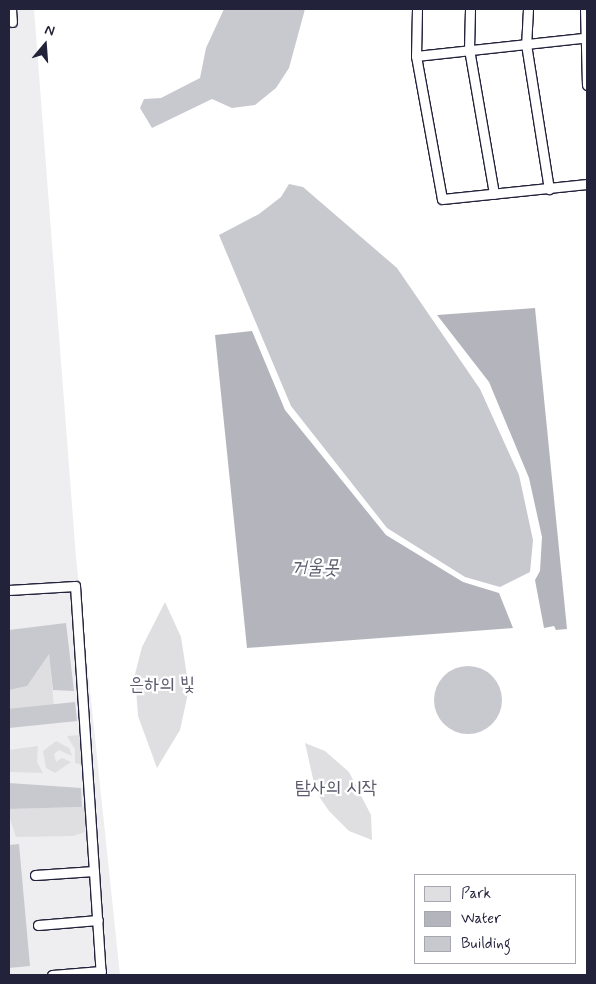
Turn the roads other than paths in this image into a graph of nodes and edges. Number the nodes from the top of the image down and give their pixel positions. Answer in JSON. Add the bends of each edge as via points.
{"nodes":[{"id":1,"x":11,"y":9,"type":"edge"},
{"id":2,"x":418,"y":9,"type":"edge"},
{"id":3,"x":470,"y":9,"type":"edge"},
{"id":4,"x":528,"y":9,"type":"edge"},
{"id":5,"x":585,"y":9,"type":"edge"},
{"id":6,"x":12,"y":22,"type":"dead end"},
{"id":7,"x":583,"y":38,"type":"junction"},
{"id":8,"x":526,"y":44,"type":"junction"},
{"id":9,"x":469,"y":49,"type":"junction"},
{"id":10,"x":416,"y":56,"type":"junction"},
{"id":11,"x":587,"y":85,"type":"edge"},
{"id":12,"x":587,"y":184,"type":"edge"},
{"id":13,"x":549,"y":189,"type":"junction"},
{"id":14,"x":494,"y":194,"type":"junction"},
{"id":15,"x":9,"y":590,"type":"edge"},
{"id":16,"x":94,"y":871,"type":"junction"},
{"id":17,"x":35,"y":875,"type":"dead end"},
{"id":18,"x":98,"y":920,"type":"junction"},
{"id":19,"x":38,"y":925,"type":"dead end"},
{"id":20,"x":101,"y":973,"type":"edge"},
{"id":21,"x":52,"y":975,"type":"edge"}],
"edges":[{"from":1,"to":6,"type":"lane"},
{"from":2,"to":10,"type":"lane"},
{"from":3,"to":9,"type":"lane"},
{"from":4,"to":8,"type":"lane"},
{"from":5,"to":7,"type":"lane"},
{"from":7,"to":8,"type":"lane"},
{"from":7,"to":11,"type":"lane"},
{"from":8,"to":9,"type":"lane"},
{"from":8,"to":13,"type":"lane"},
{"from":9,"to":10,"type":"lane"},
{"from":9,"to":14,"type":"lane"},
{"from":10,"to":14,"type":"lane","via":[[442,198]]},
{"from":12,"to":13,"type":"lane"},
{"from":13,"to":14,"type":"lane"},
{"from":15,"to":16,"type":"lane","via":[[75,586]]},
{"from":16,"to":17,"type":"lane"},
{"from":16,"to":18,"type":"lane"},
{"from":18,"to":19,"type":"lane"},
{"from":18,"to":20,"type":"lane"},
{"from":20,"to":21,"type":"lane"}]}
